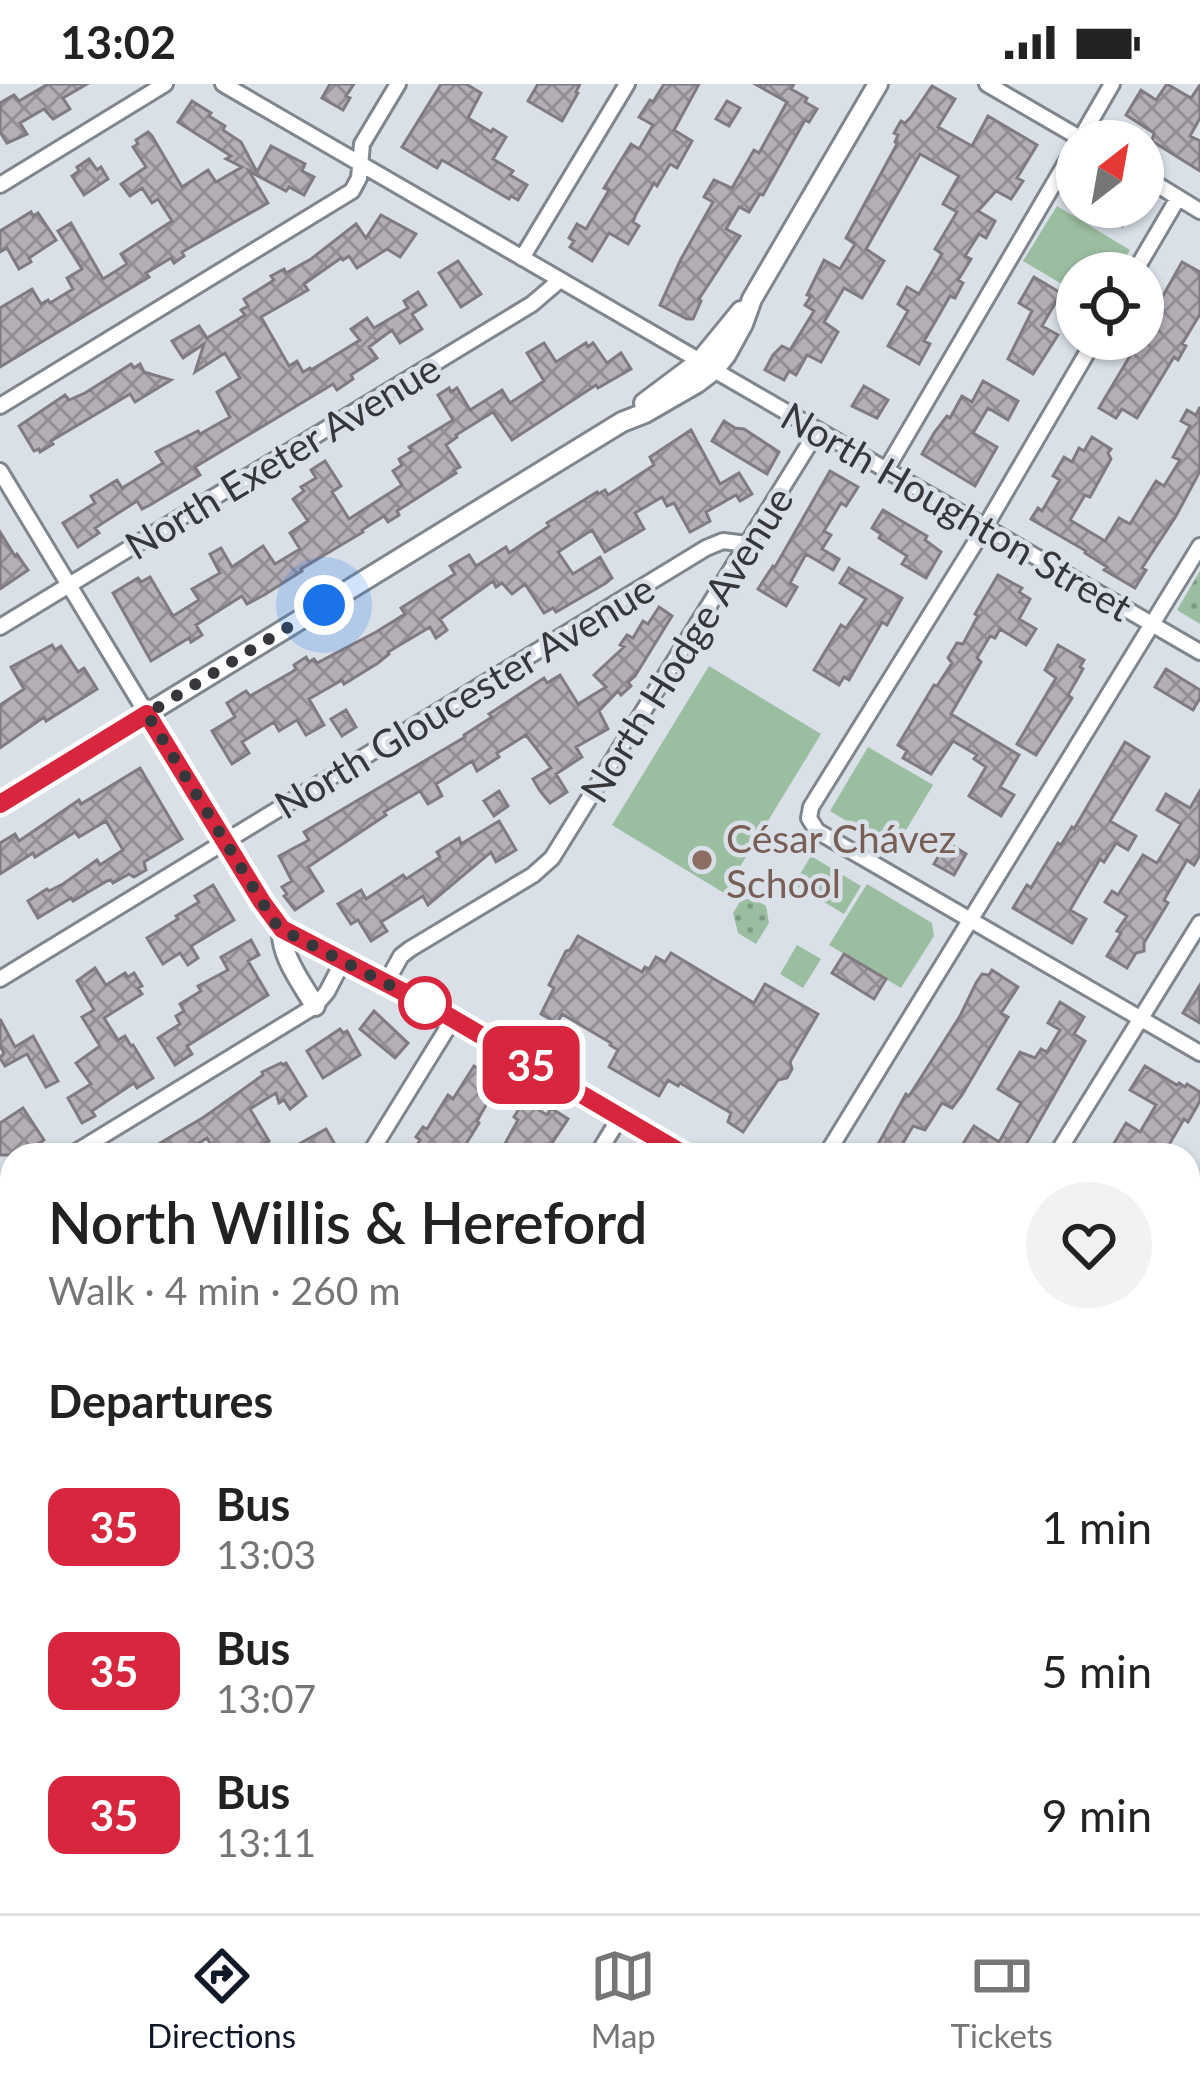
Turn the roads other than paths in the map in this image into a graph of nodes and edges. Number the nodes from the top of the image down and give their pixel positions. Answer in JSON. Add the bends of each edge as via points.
{"nodes":[{"id":1,"x":165,"y":84,"type":"edge"},
{"id":2,"x":224,"y":84,"type":"edge"},
{"id":3,"x":398,"y":84,"type":"edge"},
{"id":4,"x":627,"y":84,"type":"edge"},
{"id":5,"x":878,"y":84,"type":"edge"},
{"id":6,"x":987,"y":84,"type":"edge"},
{"id":7,"x":1112,"y":84,"type":"edge"},
{"id":8,"x":1092,"y":120,"type":"edge"},
{"id":9,"x":1056,"y":126,"type":"edge"},
{"id":10,"x":358,"y":164,"type":"junction"},
{"id":11,"x":1056,"y":182,"type":"edge"},
{"id":12,"x":0,"y":185,"type":"edge"},
{"id":13,"x":1164,"y":189,"type":"edge"},
{"id":14,"x":1178,"y":198,"type":"junction"},
{"id":15,"x":1200,"y":211,"type":"edge"},
{"id":16,"x":1146,"y":252,"type":"edge"},
{"id":17,"x":522,"y":258,"type":"junction"},
{"id":18,"x":560,"y":280,"type":"junction"},
{"id":19,"x":1083,"y":360,"type":"edge"},
{"id":20,"x":707,"y":366,"type":"junction"},
{"id":21,"x":0,"y":406,"type":"edge"},
{"id":22,"x":818,"y":430,"type":"junction"},
{"id":23,"x":886,"y":470,"type":"junction"},
{"id":24,"x":0,"y":471,"type":"edge"},
{"id":25,"x":985,"y":527,"type":"junction"},
{"id":26,"x":747,"y":544,"type":"junction"},
{"id":27,"x":1200,"y":547,"type":"edge"},
{"id":28,"x":69,"y":586,"type":"junction"},
{"id":29,"x":1154,"y":625,"type":"junction"},
{"id":30,"x":0,"y":627,"type":"edge"},
{"id":31,"x":1200,"y":652,"type":"edge"},
{"id":32,"x":147,"y":714,"type":"junction"},
{"id":33,"x":0,"y":804,"type":"edge"},
{"id":34,"x":224,"y":841,"type":"junction"},
{"id":35,"x":972,"y":920,"type":"junction"},
{"id":36,"x":1200,"y":923,"type":"edge"},
{"id":37,"x":282,"y":929,"type":"junction"},
{"id":38,"x":344,"y":961,"type":"junction"},
{"id":39,"x":0,"y":979,"type":"edge"},
{"id":40,"x":386,"y":983,"type":"junction"},
{"id":41,"x":315,"y":1006,"type":"junction"},
{"id":42,"x":1140,"y":1018,"type":"junction"},
{"id":43,"x":453,"y":1019,"type":"junction"},
{"id":44,"x":1200,"y":1053,"type":"edge"},
{"id":45,"x":620,"y":1117,"type":"junction"},
{"id":46,"x":91,"y":1143,"type":"edge"},
{"id":47,"x":377,"y":1143,"type":"edge"},
{"id":48,"x":604,"y":1143,"type":"edge"},
{"id":49,"x":664,"y":1143,"type":"edge"},
{"id":50,"x":833,"y":1143,"type":"edge"},
{"id":51,"x":1063,"y":1143,"type":"edge"}],
"edges":[{"from":1,"to":12,"type":"street"},
{"from":2,"to":10,"type":"street","name":"North Houghton Street"},
{"from":3,"to":10,"type":"street"},
{"from":4,"to":17,"type":"street"},
{"from":5,"to":20,"type":"street","via":[[733,344]]},
{"from":6,"to":9,"type":"street"},
{"from":7,"to":8,"type":"street"},
{"from":10,"to":17,"type":"street","name":"North Houghton Street"},
{"from":10,"to":21,"type":"street","via":[[352,190]]},
{"from":11,"to":23,"type":"street"},
{"from":13,"to":14,"type":"street"},
{"from":14,"to":15,"type":"street"},
{"from":14,"to":16,"type":"street"},
{"from":17,"to":18,"type":"street","name":"North Houghton Street"},
{"from":18,"to":20,"type":"street","name":"North Houghton Street"},
{"from":18,"to":28,"type":"street","name":"North Exeter Avenue"},
{"from":19,"to":25,"type":"street"},
{"from":20,"to":22,"type":"street","name":"North Houghton Street"},
{"from":20,"to":32,"type":"street","via":[[675,397]]},
{"from":22,"to":23,"type":"street","name":"North Houghton Street"},
{"from":22,"to":26,"type":"street","name":"North Hodge Avenue"},
{"from":23,"to":25,"type":"street","name":"North Houghton Street"},
{"from":24,"to":28,"type":"street"},
{"from":25,"to":29,"type":"street","name":"North Houghton Street"},
{"from":25,"to":35,"type":"street","via":[[808,818],[817,831]]},
{"from":26,"to":34,"type":"street","name":"North Gloucester Avenue","via":[[706,548]]},
{"from":26,"to":40,"type":"street","name":"North Hodge Avenue","via":[[552,858],[410,949]]},
{"from":27,"to":29,"type":"street"},
{"from":28,"to":30,"type":"street","name":"North Exeter Avenue"},
{"from":28,"to":32,"type":"street"},
{"from":29,"to":31,"type":"street","name":"North Houghton Street"},
{"from":29,"to":35,"type":"street"},
{"from":32,"to":33,"type":"street"},
{"from":32,"to":34,"type":"street"},
{"from":34,"to":37,"type":"street"},
{"from":34,"to":39,"type":"street","name":"North Gloucester Avenue"},
{"from":35,"to":42,"type":"street"},
{"from":35,"to":50,"type":"street"},
{"from":36,"to":42,"type":"street"},
{"from":37,"to":38,"type":"street"},
{"from":37,"to":41,"type":"street","via":[[284,951]]},
{"from":38,"to":40,"type":"street"},
{"from":38,"to":41,"type":"street"},
{"from":40,"to":43,"type":"street"},
{"from":41,"to":46,"type":"street"},
{"from":42,"to":44,"type":"street"},
{"from":42,"to":51,"type":"street"},
{"from":43,"to":45,"type":"street"},
{"from":43,"to":47,"type":"street"},
{"from":45,"to":48,"type":"street"},
{"from":45,"to":49,"type":"street"}]}
